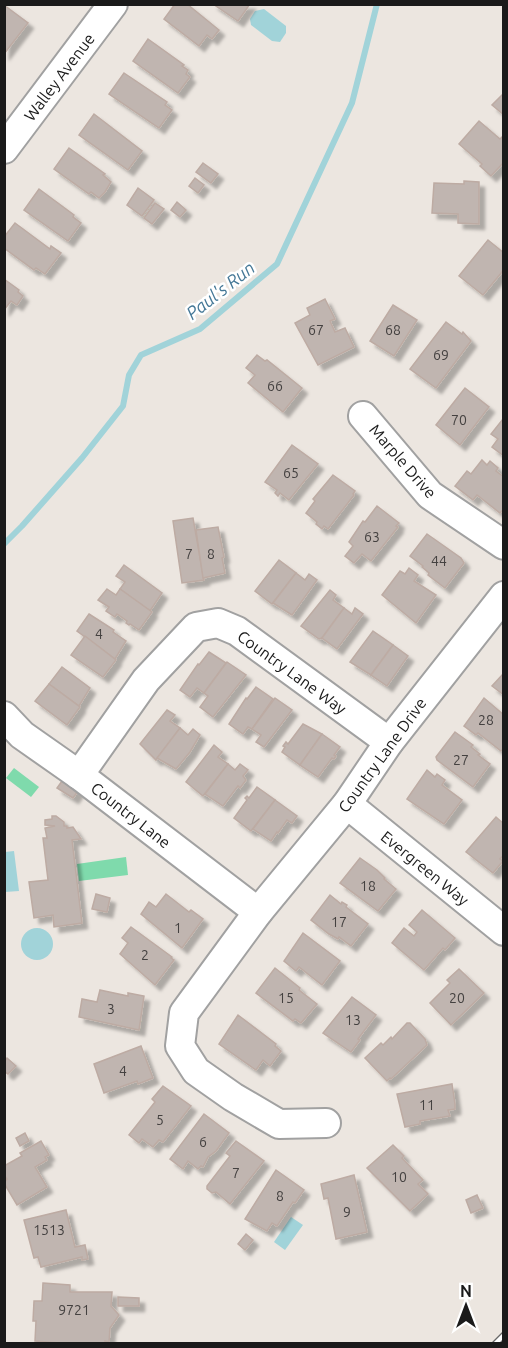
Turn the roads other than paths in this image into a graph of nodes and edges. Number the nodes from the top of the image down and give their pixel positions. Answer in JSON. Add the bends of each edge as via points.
{"nodes":[{"id":1,"x":114,"y":4,"type":"edge"},
{"id":2,"x":4,"y":149,"type":"edge"},
{"id":3,"x":363,"y":416,"type":"dead end"},
{"id":4,"x":504,"y":545,"type":"edge"},
{"id":5,"x":504,"y":596,"type":"edge"},
{"id":6,"x":4,"y":716,"type":"edge"},
{"id":7,"x":389,"y":742,"type":"junction"},
{"id":8,"x":79,"y":775,"type":"junction"},
{"id":9,"x":347,"y":804,"type":"junction"},
{"id":10,"x":258,"y":912,"type":"junction"},
{"id":11,"x":504,"y":931,"type":"edge"},
{"id":12,"x":326,"y":1123,"type":"dead end"}],
"edges":[{"from":1,"to":2,"type":"street","name":"Walley Avenue"},
{"from":3,"to":4,"type":"street","name":"Marple Drive","via":[[430,495]]},
{"from":5,"to":7,"type":"street","name":"Country Lane Drive"},
{"from":6,"to":8,"type":"street","name":"Country Lane","via":[[22,735]]},
{"from":7,"to":8,"type":"street","name":"Country Lane Way","via":[[237,631],[218,623],[196,627],[146,680]]},
{"from":7,"to":9,"type":"street","name":"Country Lane Drive"},
{"from":8,"to":10,"type":"street","name":"Country Lane"},
{"from":9,"to":10,"type":"street","name":"Country Lane Drive"},
{"from":9,"to":11,"type":"street","name":"Evergreen Way"},
{"from":10,"to":12,"type":"street","name":"Country Lane Drive","via":[[183,1013],[180,1046],[196,1071],[279,1124]]}]}
